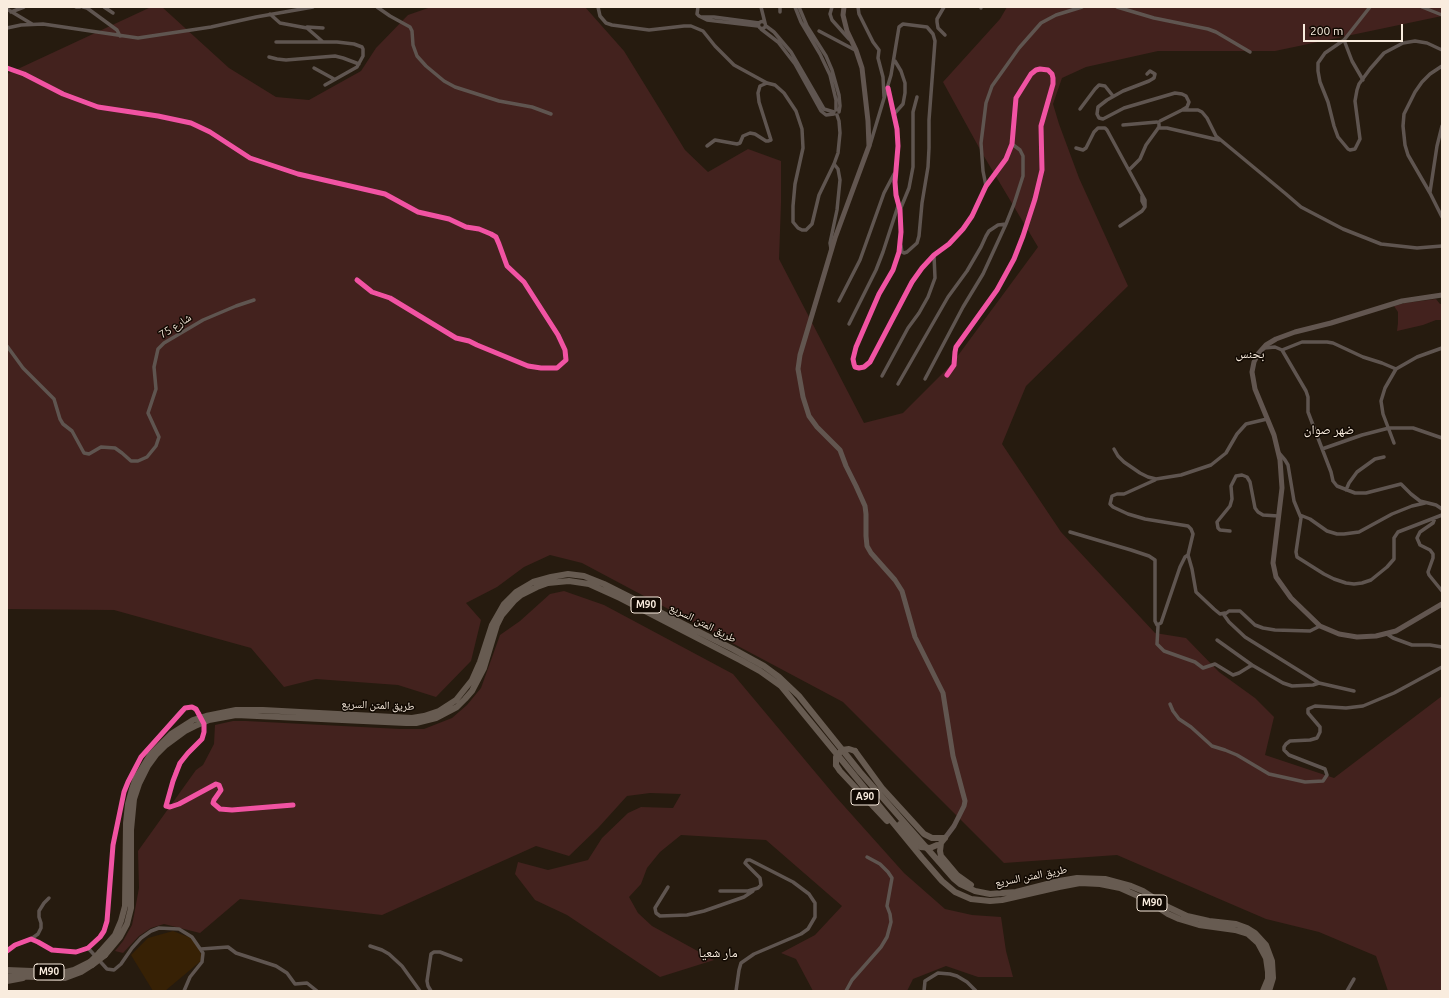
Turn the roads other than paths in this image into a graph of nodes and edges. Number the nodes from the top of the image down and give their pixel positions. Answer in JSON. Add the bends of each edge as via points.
{"nodes":[{"id":1,"x":24,"y":7,"type":"edge"},
{"id":2,"x":76,"y":7,"type":"edge"},
{"id":3,"x":80,"y":7,"type":"edge"},
{"id":4,"x":83,"y":7,"type":"edge"},
{"id":5,"x":104,"y":7,"type":"edge"},
{"id":6,"x":313,"y":7,"type":"edge"},
{"id":7,"x":377,"y":7,"type":"edge"},
{"id":8,"x":598,"y":7,"type":"edge"},
{"id":9,"x":698,"y":7,"type":"edge"},
{"id":10,"x":761,"y":7,"type":"edge"},
{"id":11,"x":795,"y":7,"type":"edge"},
{"id":12,"x":799,"y":7,"type":"edge"},
{"id":13,"x":832,"y":7,"type":"edge"},
{"id":14,"x":844,"y":7,"type":"edge"},
{"id":15,"x":858,"y":7,"type":"edge"},
{"id":16,"x":944,"y":7,"type":"edge"},
{"id":17,"x":1082,"y":7,"type":"edge"},
{"id":18,"x":1117,"y":7,"type":"edge"},
{"id":19,"x":1370,"y":7,"type":"edge"},
{"id":20,"x":1422,"y":7,"type":"edge"},
{"id":21,"x":9,"y":10,"type":"edge"},
{"id":22,"x":113,"y":13,"type":"dead end"},
{"id":23,"x":763,"y":13,"type":"junction"},
{"id":24,"x":270,"y":14,"type":"junction"},
{"id":25,"x":1442,"y":14,"type":"edge"},
{"id":26,"x":32,"y":24,"type":"junction"},
{"id":27,"x":760,"y":25,"type":"junction"},
{"id":28,"x":766,"y":25,"type":"junction"},
{"id":29,"x":304,"y":27,"type":"junction"},
{"id":30,"x":7,"y":28,"type":"edge"},
{"id":31,"x":324,"y":28,"type":"dead end"},
{"id":32,"x":819,"y":31,"type":"dead end"},
{"id":33,"x":945,"y":35,"type":"dead end"},
{"id":34,"x":120,"y":36,"type":"junction"},
{"id":35,"x":850,"y":40,"type":"junction"},
{"id":36,"x":1344,"y":40,"type":"junction"},
{"id":37,"x":276,"y":42,"type":"dead end"},
{"id":38,"x":323,"y":42,"type":"junction"},
{"id":39,"x":856,"y":50,"type":"junction"},
{"id":40,"x":1442,"y":50,"type":"edge"},
{"id":41,"x":1250,"y":52,"type":"dead end"},
{"id":42,"x":269,"y":57,"type":"dead end"},
{"id":43,"x":895,"y":61,"type":"junction"},
{"id":44,"x":359,"y":64,"type":"junction"},
{"id":45,"x":1442,"y":66,"type":"edge"},
{"id":46,"x":7,"y":68,"type":"edge"},
{"id":47,"x":314,"y":68,"type":"dead end"},
{"id":48,"x":829,"y":68,"type":"junction"},
{"id":49,"x":1147,"y":74,"type":"dead end"},
{"id":50,"x":334,"y":79,"type":"junction"},
{"id":51,"x":1363,"y":80,"type":"junction"},
{"id":52,"x":806,"y":81,"type":"junction"},
{"id":53,"x":767,"y":83,"type":"junction"},
{"id":54,"x":325,"y":85,"type":"dead end"},
{"id":55,"x":888,"y":88,"type":"junction"},
{"id":56,"x":1113,"y":96,"type":"junction"},
{"id":57,"x":917,"y":97,"type":"dead end"},
{"id":58,"x":884,"y":100,"type":"junction"},
{"id":59,"x":1080,"y":109,"type":"dead end"},
{"id":60,"x":1182,"y":110,"type":"junction"},
{"id":61,"x":836,"y":113,"type":"junction"},
{"id":62,"x":551,"y":114,"type":"dead end"},
{"id":63,"x":894,"y":114,"type":"junction"},
{"id":64,"x":1159,"y":122,"type":"junction"},
{"id":65,"x":1123,"y":125,"type":"dead end"},
{"id":66,"x":1442,"y":126,"type":"edge"},
{"id":67,"x":1158,"y":128,"type":"junction"},
{"id":68,"x":1220,"y":140,"type":"junction"},
{"id":69,"x":1012,"y":144,"type":"junction"},
{"id":70,"x":707,"y":146,"type":"dead end"},
{"id":71,"x":870,"y":146,"type":"junction"},
{"id":72,"x":1076,"y":148,"type":"dead end"},
{"id":73,"x":834,"y":164,"type":"junction"},
{"id":74,"x":1129,"y":170,"type":"junction"},
{"id":75,"x":895,"y":173,"type":"junction"},
{"id":76,"x":986,"y":186,"type":"junction"},
{"id":77,"x":1430,"y":193,"type":"junction"},
{"id":78,"x":898,"y":204,"type":"junction"},
{"id":79,"x":900,"y":210,"type":"junction"},
{"id":80,"x":1442,"y":217,"type":"edge"},
{"id":81,"x":1006,"y":224,"type":"junction"},
{"id":82,"x":1120,"y":226,"type":"dead end"},
{"id":83,"x":900,"y":244,"type":"junction"},
{"id":84,"x":1442,"y":246,"type":"edge"},
{"id":85,"x":831,"y":250,"type":"junction"},
{"id":86,"x":934,"y":255,"type":"junction"},
{"id":87,"x":357,"y":280,"type":"dead end"},
{"id":88,"x":1442,"y":295,"type":"edge"},
{"id":89,"x":254,"y":300,"type":"dead end"},
{"id":90,"x":839,"y":301,"type":"dead end"},
{"id":91,"x":848,"y":324,"type":"dead end"},
{"id":92,"x":7,"y":346,"type":"edge"},
{"id":93,"x":1262,"y":348,"type":"junction"},
{"id":94,"x":1442,"y":348,"type":"edge"},
{"id":95,"x":1282,"y":350,"type":"junction"},
{"id":96,"x":1396,"y":369,"type":"junction"},
{"id":97,"x":947,"y":375,"type":"dead end"},
{"id":98,"x":882,"y":376,"type":"dead end"},
{"id":99,"x":925,"y":379,"type":"dead end"},
{"id":100,"x":898,"y":384,"type":"dead end"},
{"id":101,"x":1267,"y":419,"type":"junction"},
{"id":102,"x":1389,"y":428,"type":"junction"},
{"id":103,"x":1442,"y":438,"type":"edge"},
{"id":104,"x":1394,"y":443,"type":"dead end"},
{"id":105,"x":1114,"y":449,"type":"dead end"},
{"id":106,"x":1322,"y":449,"type":"junction"},
{"id":107,"x":1279,"y":453,"type":"junction"},
{"id":108,"x":1384,"y":458,"type":"dead end"},
{"id":109,"x":1156,"y":479,"type":"junction"},
{"id":110,"x":1346,"y":490,"type":"junction"},
{"id":111,"x":1425,"y":503,"type":"junction"},
{"id":112,"x":1442,"y":509,"type":"edge"},
{"id":113,"x":1300,"y":515,"type":"junction"},
{"id":114,"x":1442,"y":515,"type":"edge"},
{"id":115,"x":1278,"y":516,"type":"junction"},
{"id":116,"x":1435,"y":518,"type":"junction"},
{"id":117,"x":1230,"y":531,"type":"dead end"},
{"id":118,"x":1070,"y":532,"type":"dead end"},
{"id":119,"x":1188,"y":555,"type":"junction"},
{"id":120,"x":1442,"y":591,"type":"edge"},
{"id":121,"x":1442,"y":604,"type":"edge"},
{"id":122,"x":1225,"y":613,"type":"junction"},
{"id":123,"x":1158,"y":626,"type":"junction"},
{"id":124,"x":1320,"y":626,"type":"junction"},
{"id":125,"x":1387,"y":634,"type":"junction"},
{"id":126,"x":1217,"y":640,"type":"dead end"},
{"id":127,"x":1442,"y":647,"type":"edge"},
{"id":128,"x":1252,"y":664,"type":"junction"},
{"id":129,"x":1442,"y":667,"type":"edge"},
{"id":130,"x":1319,"y":682,"type":"junction"},
{"id":131,"x":1354,"y":691,"type":"dead end"},
{"id":132,"x":1170,"y":704,"type":"dead end"},
{"id":133,"x":860,"y":772,"type":"junction"},
{"id":134,"x":882,"y":788,"type":"junction"},
{"id":135,"x":866,"y":789,"type":"junction"},
{"id":136,"x":292,"y":805,"type":"dead end"},
{"id":137,"x":896,"y":828,"type":"junction"},
{"id":138,"x":941,"y":842,"type":"junction"},
{"id":139,"x":867,"y":857,"type":"dead end"},
{"id":140,"x":668,"y":887,"type":"dead end"},
{"id":141,"x":753,"y":890,"type":"junction"},
{"id":142,"x":720,"y":891,"type":"dead end"},
{"id":143,"x":990,"y":894,"type":"junction"},
{"id":144,"x":49,"y":898,"type":"dead end"},
{"id":145,"x":31,"y":939,"type":"junction"},
{"id":146,"x":370,"y":946,"type":"dead end"},
{"id":147,"x":88,"y":948,"type":"junction"},
{"id":148,"x":201,"y":950,"type":"junction"},
{"id":149,"x":7,"y":951,"type":"edge"},
{"id":150,"x":102,"y":954,"type":"junction"},
{"id":151,"x":461,"y":960,"type":"dead end"},
{"id":152,"x":91,"y":964,"type":"junction"},
{"id":153,"x":7,"y":970,"type":"edge"},
{"id":154,"x":7,"y":976,"type":"edge"},
{"id":155,"x":30,"y":976,"type":"junction"},
{"id":156,"x":1354,"y":979,"type":"dead end"},
{"id":157,"x":7,"y":981,"type":"edge"},
{"id":158,"x":184,"y":991,"type":"edge"},
{"id":159,"x":318,"y":991,"type":"edge"},
{"id":160,"x":420,"y":991,"type":"edge"},
{"id":161,"x":431,"y":991,"type":"edge"},
{"id":162,"x":736,"y":991,"type":"edge"},
{"id":163,"x":846,"y":991,"type":"edge"},
{"id":164,"x":924,"y":991,"type":"edge"},
{"id":165,"x":976,"y":991,"type":"edge"},
{"id":166,"x":1263,"y":991,"type":"edge"},
{"id":167,"x":1269,"y":991,"type":"edge"},
{"id":168,"x":1347,"y":991,"type":"edge"}],
"edges":[{"from":1,"to":21,"type":"street"},
{"from":2,"to":3,"type":"street"},
{"from":4,"to":34,"type":"street","via":[[117,30]]},
{"from":5,"to":22,"type":"street"},
{"from":6,"to":24,"type":"street"},
{"from":7,"to":62,"type":"street","via":[[410,27],[417,56],[444,81],[499,101],[532,107]]},
{"from":8,"to":53,"type":"street","via":[[600,16],[606,23],[618,26],[649,30],[684,26],[698,28],[734,65]]},
{"from":9,"to":27,"type":"street","via":[[697,14],[702,17]]},
{"from":10,"to":23,"type":"street"},
{"from":11,"to":48,"type":"street","via":[[801,22]]},
{"from":12,"to":48,"type":"street"},
{"from":13,"to":35,"type":"street","via":[[832,20]]},
{"from":14,"to":35,"type":"main road","via":[[844,21]]},
{"from":15,"to":58,"type":"street","via":[[859,14],[879,50]]},
{"from":16,"to":33,"type":"street","via":[[937,22],[938,28]]},
{"from":17,"to":76,"type":"street","via":[[1041,23],[1019,48],[992,86],[985,110],[981,143]]},
{"from":18,"to":41,"type":"street","via":[[1216,32]]},
{"from":19,"to":36,"type":"street"},
{"from":20,"to":25,"type":"street"},
{"from":21,"to":26,"type":"street"},
{"from":23,"to":27,"type":"street"},
{"from":23,"to":28,"type":"street"},
{"from":24,"to":29,"type":"street","via":[[280,23]]},
{"from":24,"to":34,"type":"street","via":[[144,38]]},
{"from":26,"to":30,"type":"street"},
{"from":26,"to":34,"type":"street"},
{"from":27,"to":28,"type":"street"},
{"from":27,"to":28,"type":"street","via":[[763,21]]},
{"from":27,"to":52,"type":"street","via":[[783,48]]},
{"from":28,"to":52,"type":"street","via":[[791,52]]},
{"from":29,"to":31,"type":"street"},
{"from":29,"to":38,"type":"street"},
{"from":32,"to":39,"type":"street"},
{"from":35,"to":39,"type":"main road"},
{"from":36,"to":51,"type":"street"},
{"from":36,"to":51,"type":"street","via":[[1321,58],[1318,62],[1318,71],[1338,137],[1350,150],[1355,149],[1360,139],[1355,101],[1357,90]]},
{"from":37,"to":38,"type":"street"},
{"from":38,"to":44,"type":"street","via":[[362,47],[364,56]]},
{"from":39,"to":71,"type":"main road","via":[[862,68]]},
{"from":40,"to":51,"type":"street","via":[[1427,43],[1403,43],[1384,53]]},
{"from":42,"to":44,"type":"street","via":[[286,60],[335,56]]},
{"from":43,"to":55,"type":"street"},
{"from":43,"to":63,"type":"street","via":[[905,83],[905,93],[903,104]]},
{"from":43,"to":83,"type":"street","via":[[901,25],[924,26],[930,29],[935,41],[929,157],[919,236],[917,243],[907,252],[902,252]]},
{"from":44,"to":50,"type":"street"},
{"from":45,"to":77,"type":"street","via":[[1430,74],[1415,92],[1404,114],[1406,151]]},
{"from":46,"to":87,"type":"street","via":[[81,101],[191,124],[210,132],[250,158],[298,174],[385,194],[418,212],[449,219],[491,234],[496,237],[507,266],[524,282],[558,335],[565,350],[566,360],[557,368],[528,366],[456,338],[390,298],[372,292]]},
{"from":47,"to":50,"type":"street"},
{"from":48,"to":61,"type":"street","via":[[837,95]]},
{"from":49,"to":56,"type":"street","via":[[1150,71],[1155,74],[1154,78]]},
{"from":50,"to":54,"type":"street"},
{"from":52,"to":61,"type":"street","via":[[821,111],[826,115]]},
{"from":53,"to":70,"type":"street","via":[[760,86],[758,93],[771,140],[768,142],[750,133],[744,136],[740,143],[715,140]]},
{"from":53,"to":73,"type":"street","via":[[778,87],[789,100],[802,129],[804,148],[793,193],[794,222],[798,228],[806,230],[811,226],[820,195]]},
{"from":55,"to":58,"type":"street"},
{"from":55,"to":63,"type":"street"},
{"from":56,"to":59,"type":"street","via":[[1105,86],[1099,85]]},
{"from":56,"to":60,"type":"street","via":[[1097,109],[1100,118],[1175,93],[1182,94],[1188,99],[1188,105]]},
{"from":57,"to":79,"type":"street","via":[[913,112],[913,167],[909,188]]},
{"from":58,"to":71,"type":"street"},
{"from":60,"to":64,"type":"street"},
{"from":60,"to":68,"type":"street","via":[[1202,112]]},
{"from":61,"to":73,"type":"street","via":[[840,121],[839,144]]},
{"from":63,"to":75,"type":"street","via":[[898,146]]},
{"from":64,"to":65,"type":"street"},
{"from":64,"to":67,"type":"street"},
{"from":66,"to":77,"type":"street"},
{"from":67,"to":68,"type":"street"},
{"from":67,"to":74,"type":"street","via":[[1148,141],[1140,159]]},
{"from":68,"to":84,"type":"street","via":[[1301,207],[1343,229],[1381,244],[1417,248]]},
{"from":69,"to":76,"type":"street","via":[[1006,158]]},
{"from":69,"to":81,"type":"street","via":[[1023,156],[1023,176]]},
{"from":69,"to":97,"type":"street","via":[[1018,94],[1036,70],[1048,70],[1052,74],[1053,84],[1041,126],[1042,170],[1023,236],[997,290],[956,347],[954,365]]},
{"from":71,"to":85,"type":"main road"},
{"from":72,"to":74,"type":"street","via":[[1085,149],[1096,130],[1105,128],[1110,132]]},
{"from":73,"to":85,"type":"street","via":[[840,180]]},
{"from":74,"to":82,"type":"street","via":[[1145,207]]},
{"from":75,"to":78,"type":"street"},
{"from":75,"to":90,"type":"street","via":[[884,193],[860,260]]},
{"from":76,"to":86,"type":"street","via":[[963,229]]},
{"from":77,"to":80,"type":"street"},
{"from":78,"to":79,"type":"street"},
{"from":78,"to":91,"type":"street","via":[[876,270]]},
{"from":79,"to":83,"type":"street"},
{"from":81,"to":99,"type":"street","via":[[983,274]]},
{"from":81,"to":100,"type":"street","via":[[998,225],[989,231]]},
{"from":83,"to":86,"type":"street","via":[[893,270],[866,321],[856,348],[853,359],[856,367],[864,367],[870,362],[912,282]]},
{"from":85,"to":138,"type":"main road","via":[[798,360],[803,397],[806,411],[814,424],[840,450],[865,506],[868,548],[902,591],[915,637],[943,694],[953,756],[965,801],[954,826]]},
{"from":86,"to":98,"type":"street","via":[[935,278],[930,291]]},
{"from":88,"to":93,"type":"main road","via":[[1393,303],[1295,332]]},
{"from":89,"to":92,"type":"street","name":"شارع 75","via":[[203,320],[164,343],[158,350],[154,367],[156,389],[148,413],[159,437],[156,446],[147,457],[138,461],[131,461],[115,448],[101,447],[89,454],[84,452],[72,430],[60,419],[54,399],[23,368]]},
{"from":93,"to":95,"type":"street","via":[[1275,347]]},
{"from":93,"to":101,"type":"main road","via":[[1254,362],[1253,377]]},
{"from":94,"to":96,"type":"street","via":[[1417,357]]},
{"from":95,"to":96,"type":"street","via":[[1302,342],[1327,342]]},
{"from":95,"to":106,"type":"street","via":[[1307,394],[1308,412]]},
{"from":96,"to":102,"type":"street","via":[[1381,401]]},
{"from":101,"to":107,"type":"main road"},
{"from":101,"to":109,"type":"street","via":[[1246,424],[1226,453],[1211,465],[1181,475]]},
{"from":102,"to":103,"type":"street","via":[[1413,428]]},
{"from":102,"to":104,"type":"street"},
{"from":102,"to":106,"type":"street"},
{"from":105,"to":109,"type":"street","via":[[1121,459],[1136,471]]},
{"from":106,"to":110,"type":"street","via":[[1336,485]]},
{"from":107,"to":113,"type":"street","via":[[1288,465],[1294,501]]},
{"from":107,"to":115,"type":"main road","via":[[1282,484]]},
{"from":108,"to":110,"type":"street","via":[[1374,459],[1357,472]]},
{"from":109,"to":119,"type":"street","via":[[1124,494],[1112,496],[1110,504],[1128,514],[1145,519],[1188,526],[1193,534]]},
{"from":110,"to":111,"type":"street","via":[[1366,494],[1401,484]]},
{"from":111,"to":112,"type":"street"},
{"from":111,"to":113,"type":"street","via":[[1392,514],[1359,532],[1344,534],[1327,531]]},
{"from":113,"to":116,"type":"street","via":[[1296,552],[1298,557],[1324,574],[1341,582],[1354,584],[1371,580],[1392,562],[1395,556],[1395,535],[1398,532]]},
{"from":114,"to":116,"type":"street"},
{"from":115,"to":117,"type":"street","via":[[1258,512],[1247,477],[1236,476],[1231,486],[1230,506],[1217,522],[1220,530]]},
{"from":115,"to":124,"type":"main road","via":[[1273,557],[1276,577],[1292,598]]},
{"from":116,"to":120,"type":"street","via":[[1433,524],[1420,532],[1417,538],[1420,545],[1433,554],[1428,572]]},
{"from":118,"to":123,"type":"street","via":[[1155,560],[1155,621]]},
{"from":119,"to":122,"type":"street","via":[[1196,592],[1220,614]]},
{"from":119,"to":123,"type":"street","via":[[1183,560]]},
{"from":121,"to":125,"type":"main road","via":[[1410,624]]},
{"from":122,"to":124,"type":"street","via":[[1232,610],[1240,611],[1255,625],[1275,630],[1304,631]]},
{"from":122,"to":130,"type":"street","via":[[1225,618],[1244,637]]},
{"from":123,"to":128,"type":"street","via":[[1157,644],[1164,651],[1203,668],[1214,664],[1233,675]]},
{"from":124,"to":125,"type":"main road","via":[[1351,636]]},
{"from":125,"to":127,"type":"street","via":[[1412,645]]},
{"from":126,"to":128,"type":"street"},
{"from":128,"to":130,"type":"street","via":[[1292,686],[1313,685]]},
{"from":129,"to":132,"type":"street","via":[[1394,693],[1363,706],[1309,708],[1308,713],[1320,727],[1317,738],[1290,741],[1284,750],[1288,755],[1325,768],[1327,775],[1323,781],[1305,782],[1269,774],[1237,755],[1212,746],[1179,720]]},
{"from":130,"to":131,"type":"street"},
{"from":133,"to":134,"type":"highway","number":"A90"},
{"from":133,"to":143,"type":"highway","name":"طريق المتن السريع","number":"M90","via":[[954,879],[968,889]]},
{"from":133,"to":150,"type":"highway","name":"طريق المتن السريع","number":"M90","via":[[798,696],[764,666],[590,578],[568,574],[541,579],[526,585],[504,604],[492,625],[472,680],[456,700],[439,711],[412,718],[236,710],[193,720],[159,744],[142,765],[132,789],[126,823],[125,906],[122,921]]},
{"from":134,"to":137,"type":"highway","number":"A90","bridge":true,"via":[[855,750],[842,750],[836,756],[836,765],[840,771]]},
{"from":134,"to":138,"type":"highway","via":[[927,837]]},
{"from":135,"to":137,"type":"highway","name":"طريق المتن السريع","number":"M90"},
{"from":135,"to":138,"type":"highway","number":"A90","bridge":true,"via":[[872,791],[916,843],[930,848]]},
{"from":135,"to":150,"type":"highway","name":"طريق المتن السريع","number":"M90","via":[[790,695],[760,671],[601,589],[578,581],[548,583],[524,593],[508,608],[497,625],[484,668],[472,691],[457,707],[436,718],[406,723],[236,715],[209,720],[185,731],[166,744],[148,766],[134,798],[131,830],[131,908],[127,924],[120,937]]},
{"from":136,"to":147,"type":"street","bridge":true,"via":[[220,809],[213,803],[221,790],[216,784],[179,804],[166,806],[176,770],[202,739],[204,732],[204,724],[199,713],[192,707],[185,708],[141,757],[128,782],[113,845],[107,921],[100,937]]},
{"from":137,"to":166,"type":"highway","name":"طريق المتن السريع","number":"M90","via":[[942,881],[955,892],[971,899],[996,901],[1074,884],[1106,885],[1137,895],[1168,914],[1186,921],[1248,934],[1258,943],[1266,958],[1268,979]]},
{"from":138,"to":143,"type":"highway","via":[[941,856],[951,869],[966,883]]},
{"from":139,"to":163,"type":"street","via":[[880,864],[892,878],[887,906],[891,922],[881,947],[852,980]]},
{"from":140,"to":141,"type":"street","via":[[655,908],[660,916],[687,915],[704,911],[744,897]]},
{"from":141,"to":142,"type":"street"},
{"from":141,"to":162,"type":"street","via":[[758,888],[761,881],[745,863],[748,860],[807,892],[815,903],[815,917],[801,934],[745,960],[739,966]]},
{"from":143,"to":167,"type":"highway","name":"طريق المتن السريع","number":"M90","via":[[1016,892],[1077,878],[1105,879],[1131,886],[1187,916],[1236,924],[1255,933],[1266,945],[1272,961],[1273,978]]},
{"from":144,"to":145,"type":"street","via":[[39,911],[41,928]]},
{"from":145,"to":147,"type":"street","via":[[56,951],[76,952]]},
{"from":145,"to":149,"type":"street"},
{"from":146,"to":160,"type":"street","via":[[389,954],[402,966]]},
{"from":147,"to":148,"type":"street","via":[[101,964],[111,970],[117,969],[141,938],[159,928],[179,929],[185,932]]},
{"from":148,"to":158,"type":"street","via":[[202,962],[190,976]]},
{"from":148,"to":159,"type":"street","via":[[228,947],[236,953],[276,966],[290,976],[295,984],[307,983]]},
{"from":150,"to":152,"type":"highway","name":"طريق المتن السريع","number":"M90","bridge":true},
{"from":151,"to":161,"type":"street","via":[[440,952],[431,954],[427,981]]},
{"from":152,"to":153,"type":"highway","name":"طريق المتن السريع","number":"M90","via":[[66,972]]},
{"from":152,"to":155,"type":"highway","name":"طريق المتن السريع","number":"M90","via":[[81,972],[65,978]]},
{"from":154,"to":155,"type":"highway","name":"طريق المتن السريع","number":"M90"},
{"from":155,"to":157,"type":"highway"},
{"from":156,"to":168,"type":"street"},
{"from":164,"to":165,"type":"street","via":[[925,981],[938,973],[957,976]]}]}
